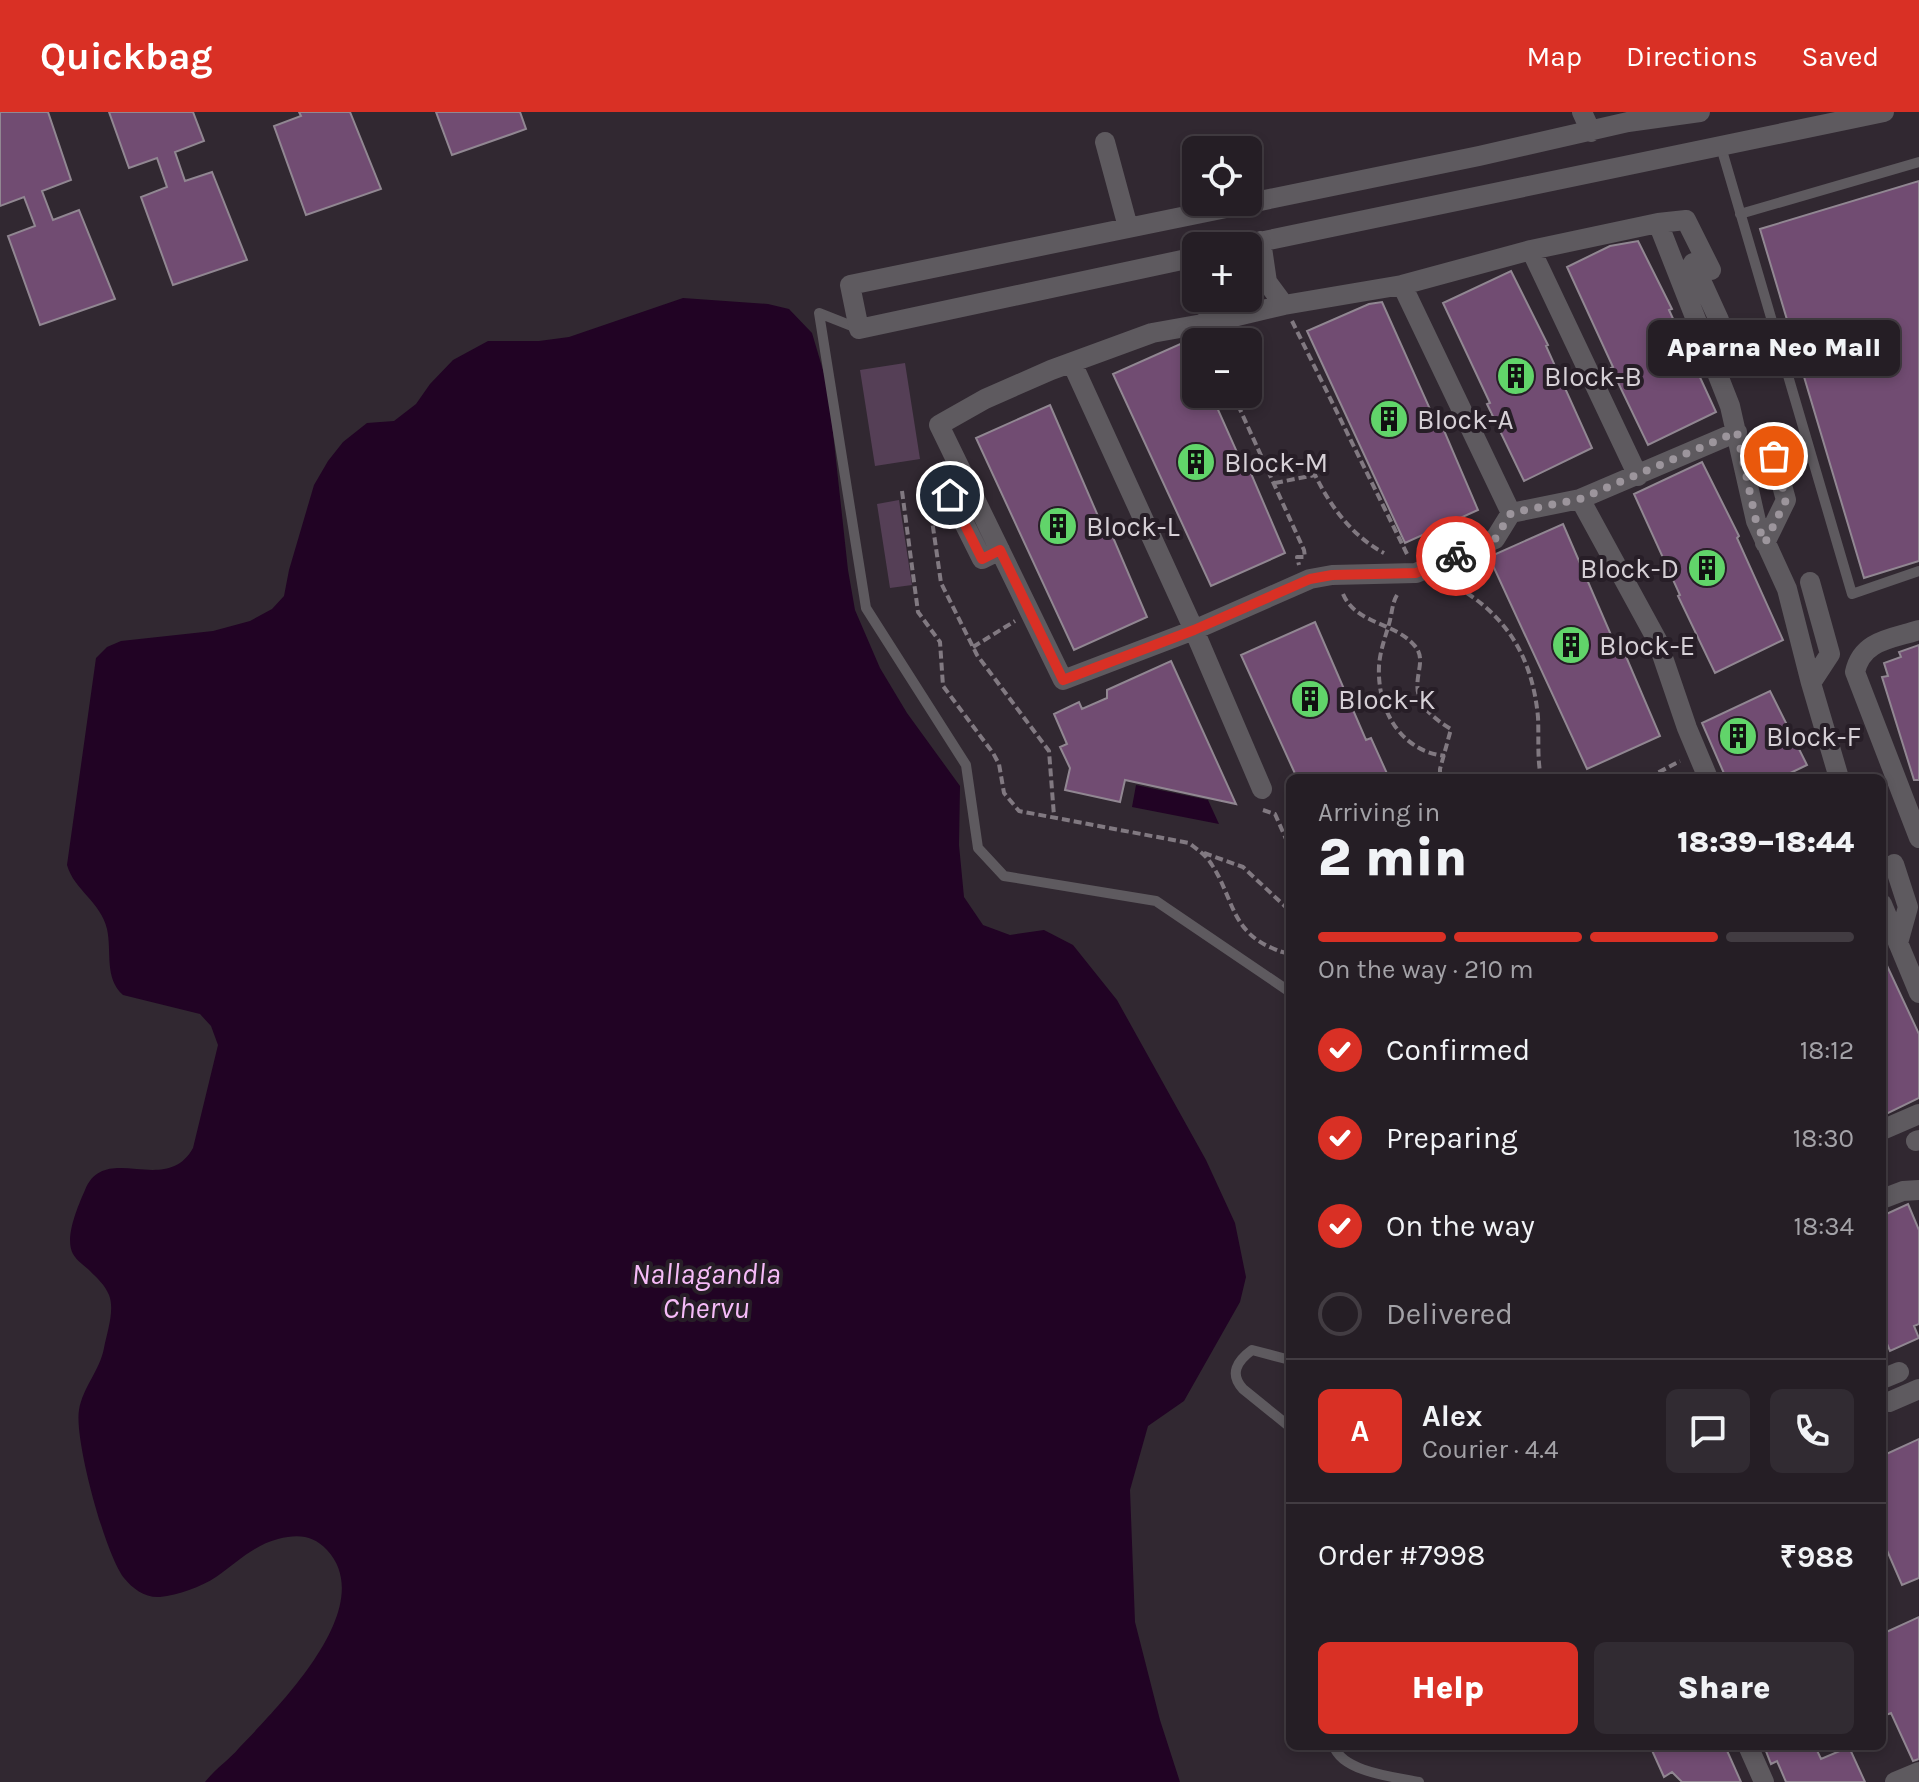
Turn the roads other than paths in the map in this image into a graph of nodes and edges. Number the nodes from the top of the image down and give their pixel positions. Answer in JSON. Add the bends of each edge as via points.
{"nodes":[{"id":1,"x":1582,"y":112,"type":"edge"},
{"id":2,"x":1700,"y":112,"type":"edge"},
{"id":3,"x":1884,"y":112,"type":"edge"},
{"id":4,"x":1626,"y":117,"type":"edge"},
{"id":5,"x":1591,"y":132,"type":"junction"},
{"id":6,"x":1105,"y":142,"type":"dead end"},
{"id":7,"x":1721,"y":147,"type":"junction"},
{"id":8,"x":1479,"y":156,"type":"junction"},
{"id":9,"x":1919,"y":162,"type":"edge"},
{"id":10,"x":1485,"y":193,"type":"junction"},
{"id":11,"x":1740,"y":214,"type":"junction"},
{"id":12,"x":1658,"y":223,"type":"junction"},
{"id":13,"x":1128,"y":227,"type":"junction"},
{"id":14,"x":1262,"y":241,"type":"edge"},
{"id":15,"x":1262,"y":248,"type":"edge"},
{"id":16,"x":1531,"y":250,"type":"junction"},
{"id":17,"x":1182,"y":260,"type":"edge"},
{"id":18,"x":1402,"y":285,"type":"junction"},
{"id":19,"x":1284,"y":305,"type":"junction"},
{"id":20,"x":1208,"y":312,"type":"edge"},
{"id":21,"x":1208,"y":323,"type":"junction"},
{"id":22,"x":859,"y":329,"type":"junction"},
{"id":23,"x":1707,"y":346,"type":"junction"},
{"id":24,"x":1072,"y":363,"type":"junction"},
{"id":25,"x":1737,"y":432,"type":"junction"},
{"id":26,"x":1774,"y":456,"type":"dead end"},
{"id":27,"x":1638,"y":476,"type":"junction"},
{"id":28,"x":950,"y":495,"type":"dead end"},
{"id":29,"x":1580,"y":499,"type":"junction"},
{"id":30,"x":1511,"y":513,"type":"junction"},
{"id":31,"x":1765,"y":543,"type":"junction"},
{"id":32,"x":1000,"y":550,"type":"junction"},
{"id":33,"x":1919,"y":571,"type":"edge"},
{"id":34,"x":1810,"y":582,"type":"dead end"},
{"id":35,"x":1194,"y":630,"type":"junction"},
{"id":36,"x":1919,"y":630,"type":"edge"},
{"id":37,"x":1811,"y":683,"type":"junction"},
{"id":38,"x":1706,"y":774,"type":"edge"},
{"id":39,"x":1838,"y":774,"type":"edge"},
{"id":40,"x":1262,"y":789,"type":"dead end"},
{"id":41,"x":1919,"y":838,"type":"edge"},
{"id":42,"x":1894,"y":864,"type":"dead end"},
{"id":43,"x":1886,"y":914,"type":"edge"},
{"id":44,"x":1898,"y":943,"type":"junction"},
{"id":45,"x":1286,"y":989,"type":"edge"},
{"id":46,"x":1919,"y":993,"type":"edge"},
{"id":47,"x":1919,"y":1114,"type":"edge"},
{"id":48,"x":1886,"y":1128,"type":"edge"},
{"id":49,"x":1919,"y":1190,"type":"edge"},
{"id":50,"x":1886,"y":1197,"type":"edge"},
{"id":51,"x":1286,"y":1359,"type":"edge"},
{"id":52,"x":1919,"y":1389,"type":"edge"},
{"id":53,"x":1889,"y":1402,"type":"dead end"},
{"id":54,"x":1286,"y":1424,"type":"edge"},
{"id":55,"x":1335,"y":1750,"type":"edge"},
{"id":56,"x":1750,"y":1750,"type":"edge"},
{"id":57,"x":1919,"y":1772,"type":"edge"},
{"id":58,"x":1419,"y":1782,"type":"edge"},
{"id":59,"x":1764,"y":1782,"type":"edge"},
{"id":60,"x":1895,"y":1782,"type":"edge"}],
"edges":[{"from":1,"to":5,"type":"street"},
{"from":2,"to":4,"type":"street"},
{"from":3,"to":7,"type":"street"},
{"from":4,"to":5,"type":"street"},
{"from":5,"to":8,"type":"street"},
{"from":6,"to":13,"type":"street"},
{"from":7,"to":10,"type":"street"},
{"from":7,"to":11,"type":"lane"},
{"from":8,"to":10,"type":"street"},
{"from":8,"to":13,"type":"street"},
{"from":9,"to":11,"type":"lane"},
{"from":10,"to":14,"type":"street"},
{"from":11,"to":33,"type":"lane","via":[[1852,594]]},
{"from":12,"to":16,"type":"street"},
{"from":12,"to":23,"type":"street"},
{"from":12,"to":23,"type":"street","via":[[1686,220],[1719,320]]},
{"from":13,"to":22,"type":"street","via":[[850,285]]},
{"from":15,"to":19,"type":"street","via":[[1267,282]]},
{"from":16,"to":18,"type":"street"},
{"from":16,"to":27,"type":"street"},
{"from":17,"to":22,"type":"street"},
{"from":18,"to":19,"type":"street"},
{"from":18,"to":30,"type":"street"},
{"from":19,"to":21,"type":"street"},
{"from":20,"to":21,"type":"street"},
{"from":21,"to":24,"type":"street","via":[[1152,333]]},
{"from":22,"to":45,"type":"lane","via":[[819,313],[866,608],[966,765],[978,848],[1004,876],[1156,901]]},
{"from":23,"to":25,"type":"street"},
{"from":24,"to":32,"type":"street","via":[[985,399],[939,425]]},
{"from":24,"to":35,"type":"street"},
{"from":25,"to":27,"type":"street"},
{"from":25,"to":31,"type":"street"},
{"from":26,"to":31,"type":"street","via":[[1786,500]]},
{"from":27,"to":29,"type":"street"},
{"from":28,"to":32,"type":"street","via":[[982,559]]},
{"from":29,"to":30,"type":"street"},
{"from":29,"to":38,"type":"street","via":[[1657,640]]},
{"from":30,"to":35,"type":"street","via":[[1495,539],[1416,573],[1310,579]]},
{"from":31,"to":37,"type":"street","via":[[1787,589]]},
{"from":32,"to":35,"type":"street","via":[[1063,680]]},
{"from":34,"to":37,"type":"street","via":[[1830,654]]},
{"from":35,"to":40,"type":"street"},
{"from":36,"to":41,"type":"street","via":[[1870,647],[1858,657],[1855,672]]},
{"from":37,"to":39,"type":"street"},
{"from":42,"to":44,"type":"street","via":[[1908,907]]},
{"from":43,"to":44,"type":"street"},
{"from":44,"to":46,"type":"street"},
{"from":47,"to":48,"type":"street"},
{"from":49,"to":50,"type":"street"},
{"from":51,"to":54,"type":"lane","via":[[1252,1350],[1235,1373],[1243,1389]]},
{"from":52,"to":53,"type":"street"},
{"from":55,"to":58,"type":"lane","via":[[1356,1768]]},
{"from":56,"to":59,"type":"street"},
{"from":57,"to":60,"type":"street"}]}
